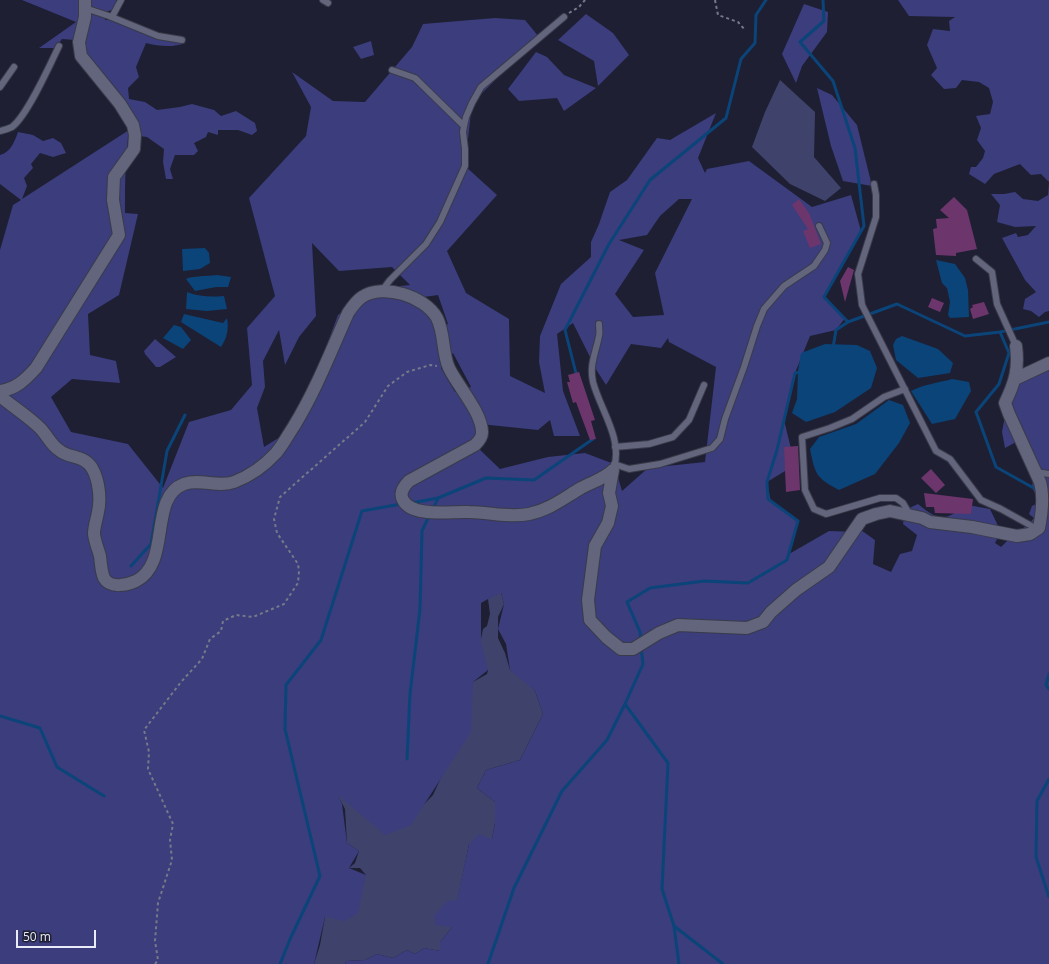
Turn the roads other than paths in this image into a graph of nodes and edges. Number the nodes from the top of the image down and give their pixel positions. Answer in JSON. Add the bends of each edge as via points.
{"nodes":[{"id":1,"x":121,"y":0,"type":"edge"},
{"id":2,"x":85,"y":4,"type":"edge"},
{"id":3,"x":112,"y":17,"type":"junction"},
{"id":4,"x":564,"y":17,"type":"road end"},
{"id":5,"x":182,"y":40,"type":"dead end"},
{"id":6,"x":59,"y":46,"type":"dead end"},
{"id":7,"x":14,"y":68,"type":"dead end"},
{"id":8,"x":392,"y":70,"type":"dead end"},
{"id":9,"x":0,"y":87,"type":"edge"},
{"id":10,"x":464,"y":126,"type":"junction"},
{"id":11,"x":0,"y":131,"type":"edge"},
{"id":12,"x":874,"y":184,"type":"dead end"},
{"id":13,"x":819,"y":226,"type":"dead end"},
{"id":14,"x":976,"y":258,"type":"dead end"},
{"id":15,"x":381,"y":292,"type":"junction"},
{"id":16,"x":599,"y":324,"type":"dead end"},
{"id":17,"x":1016,"y":346,"type":"joint"},
{"id":18,"x":1049,"y":363,"type":"edge"},
{"id":19,"x":1015,"y":379,"type":"junction"},
{"id":20,"x":704,"y":385,"type":"dead end"},
{"id":21,"x":905,"y":389,"type":"junction"},
{"id":22,"x":0,"y":391,"type":"edge"},
{"id":23,"x":0,"y":396,"type":"edge"},
{"id":24,"x":615,"y":447,"type":"junction"},
{"id":25,"x":614,"y":467,"type":"junction"},
{"id":26,"x":1036,"y":472,"type":"junction"},
{"id":27,"x":1049,"y":474,"type":"edge"},
{"id":28,"x":911,"y":515,"type":"junction"},
{"id":29,"x":1037,"y":529,"type":"junction"}],
"edges":[{"from":1,"to":3,"type":"lane"},
{"from":2,"to":3,"type":"lane"},
{"from":2,"to":22,"type":"street","via":[[85,17],[79,42],[81,56],[120,104],[133,124],[135,135],[134,149],[114,177],[113,200],[119,235],[36,368],[19,384]]},
{"from":3,"to":5,"type":"lane","via":[[158,36]]},
{"from":4,"to":10,"type":"lane","via":[[481,87]]},
{"from":6,"to":11,"type":"lane","via":[[18,122],[11,128]]},
{"from":7,"to":9,"type":"lane"},
{"from":8,"to":10,"type":"lane","via":[[415,78]]},
{"from":10,"to":15,"type":"lane","via":[[464,166],[440,222],[426,244]]},
{"from":12,"to":21,"type":"lane","via":[[876,217],[858,274],[862,305]]},
{"from":13,"to":25,"type":"lane","via":[[827,243],[825,250],[814,266],[784,286],[764,309],[720,439],[712,448],[660,464],[629,469]]},
{"from":14,"to":17,"type":"lane","via":[[992,272],[997,304]]},
{"from":15,"to":23,"type":"street","via":[[362,297],[351,308],[304,409],[273,456],[261,467],[234,482],[191,483],[182,485],[174,492],[165,507],[152,563],[142,577],[129,584],[112,584],[103,577],[94,534],[99,495],[97,481],[91,468],[83,460],[59,451],[39,427]]},
{"from":15,"to":25,"type":"street","via":[[408,296],[428,306],[442,330],[450,369],[476,413],[482,433],[475,446],[409,481],[404,486],[402,496],[408,507],[424,512],[531,514],[553,506],[605,477]]},
{"from":16,"to":24,"type":"lane","via":[[600,335],[593,360],[593,381]]},
{"from":17,"to":19,"type":"street","via":[[1018,362]]},
{"from":18,"to":19,"type":"street"},
{"from":19,"to":26,"type":"street","via":[[1005,403]]},
{"from":20,"to":24,"type":"lane","via":[[689,420],[673,437],[649,444]]},
{"from":21,"to":28,"type":"lane","via":[[884,397],[852,419],[802,436],[803,464],[806,490],[814,509],[826,514],[880,498],[896,498]]},
{"from":21,"to":29,"type":"lane","via":[[936,451],[950,459],[981,500]]},
{"from":24,"to":25,"type":"lane","via":[[617,457]]},
{"from":25,"to":28,"type":"street","via":[[609,492],[612,506],[608,523],[595,546],[588,600],[590,620],[621,649],[633,649],[658,633],[678,625],[747,628],[763,622],[796,590],[829,567],[862,519],[890,511]]},
{"from":26,"to":27,"type":"lane"},
{"from":26,"to":29,"type":"street","via":[[1042,487],[1042,515]]},
{"from":28,"to":29,"type":"street","via":[[930,522],[1017,536],[1030,534]]}]}
